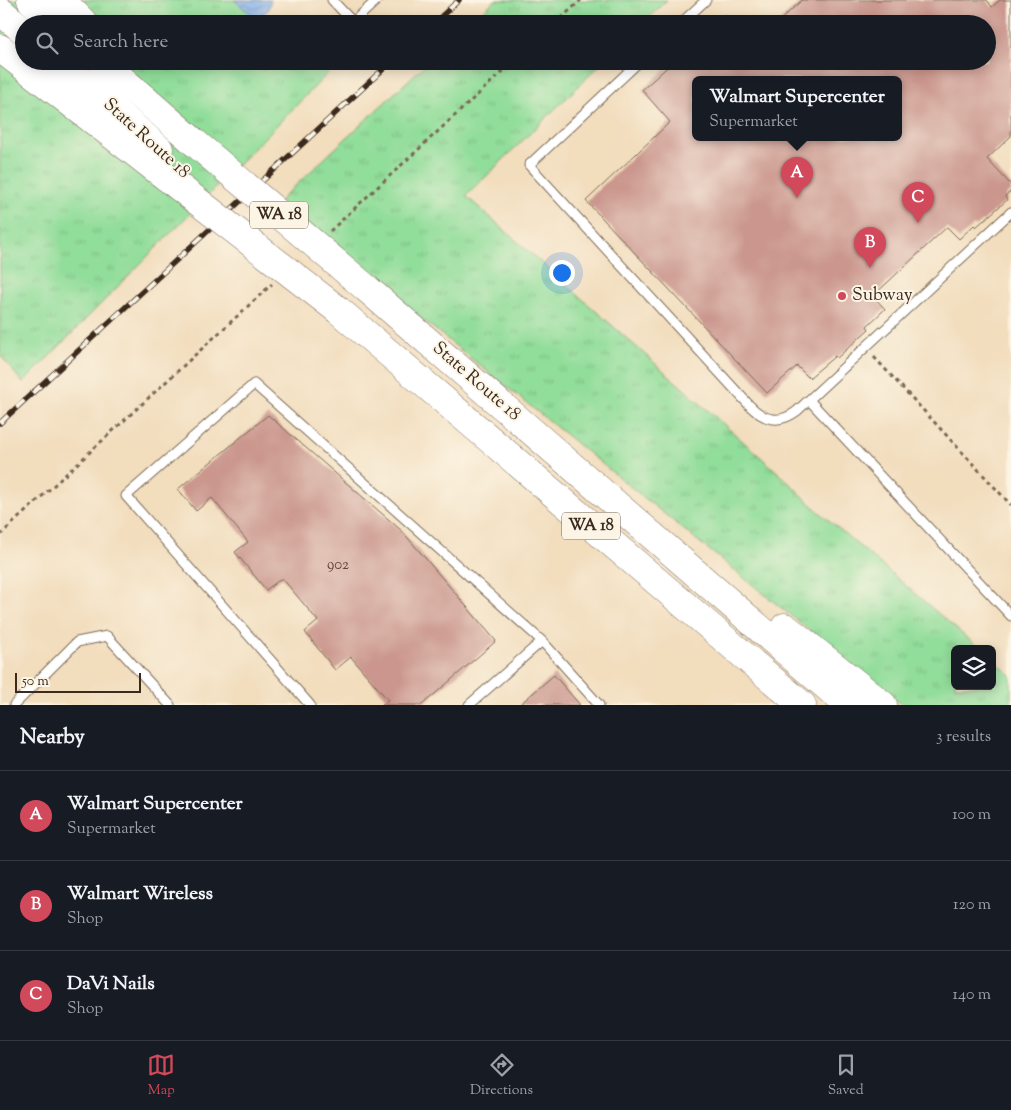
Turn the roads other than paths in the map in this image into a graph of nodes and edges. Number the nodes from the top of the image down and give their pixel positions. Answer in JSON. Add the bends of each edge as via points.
{"nodes":[{"id":1,"x":31,"y":0,"type":"edge"},
{"id":2,"x":61,"y":0,"type":"edge"},
{"id":3,"x":332,"y":0,"type":"edge"},
{"id":4,"x":377,"y":0,"type":"edge"},
{"id":5,"x":706,"y":0,"type":"edge"},
{"id":6,"x":0,"y":11,"type":"edge"},
{"id":7,"x":48,"y":15,"type":"edge"},
{"id":8,"x":76,"y":15,"type":"edge"},
{"id":9,"x":346,"y":15,"type":"edge"},
{"id":10,"x":361,"y":15,"type":"edge"},
{"id":11,"x":690,"y":15,"type":"edge"},
{"id":12,"x":15,"y":24,"type":"edge"},
{"id":13,"x":0,"y":48,"type":"edge"},
{"id":14,"x":15,"y":55,"type":"edge"},
{"id":15,"x":0,"y":58,"type":"edge"},
{"id":16,"x":15,"y":62,"type":"edge"},
{"id":17,"x":49,"y":70,"type":"edge"},
{"id":18,"x":112,"y":70,"type":"edge"},
{"id":19,"x":128,"y":70,"type":"edge"},
{"id":20,"x":630,"y":70,"type":"edge"},
{"id":21,"x":194,"y":142,"type":"junction"},
{"id":22,"x":1011,"y":212,"type":"edge"},
{"id":23,"x":459,"y":367,"type":"junction"},
{"id":24,"x":809,"y":400,"type":"junction"},
{"id":25,"x":1011,"y":616,"type":"edge"},
{"id":26,"x":542,"y":642,"type":"junction"},
{"id":27,"x":799,"y":703,"type":"edge"},
{"id":28,"x":14,"y":705,"type":"edge"},
{"id":29,"x":170,"y":705,"type":"edge"},
{"id":30,"x":310,"y":705,"type":"edge"},
{"id":31,"x":469,"y":705,"type":"edge"},
{"id":32,"x":599,"y":705,"type":"edge"},
{"id":33,"x":848,"y":705,"type":"edge"},
{"id":34,"x":884,"y":705,"type":"edge"}],
"edges":[{"from":1,"to":7,"type":"highway"},
{"from":2,"to":8,"type":"highway"},
{"from":3,"to":9,"type":"lane"},
{"from":4,"to":10,"type":"lane"},
{"from":5,"to":11,"type":"lane"},
{"from":6,"to":12,"type":"highway"},
{"from":13,"to":14,"type":"highway"},
{"from":15,"to":16,"type":"highway"},
{"from":17,"to":27,"type":"highway","name":"State Route 18","number":"WA 18","bridge":true,"via":[[338,310]]},
{"from":18,"to":21,"type":"highway","name":"State Route 18","number":"WA 18"},
{"from":19,"to":21,"type":"highway"},
{"from":20,"to":24,"type":"lane","via":[[529,165],[755,411],[767,418],[783,419]]},
{"from":21,"to":23,"type":"highway","name":"State Route 18","number":"WA 18","bridge":true},
{"from":22,"to":24,"type":"lane"},
{"from":23,"to":33,"type":"highway","name":"State Route 18","number":"WA 18"},
{"from":23,"to":34,"type":"highway"},
{"from":24,"to":25,"type":"lane"},
{"from":26,"to":30,"type":"lane","via":[[254,384],[126,496]]},
{"from":26,"to":31,"type":"lane"},
{"from":26,"to":32,"type":"lane"},
{"from":28,"to":29,"type":"lane","via":[[76,642],[106,636]]}]}
